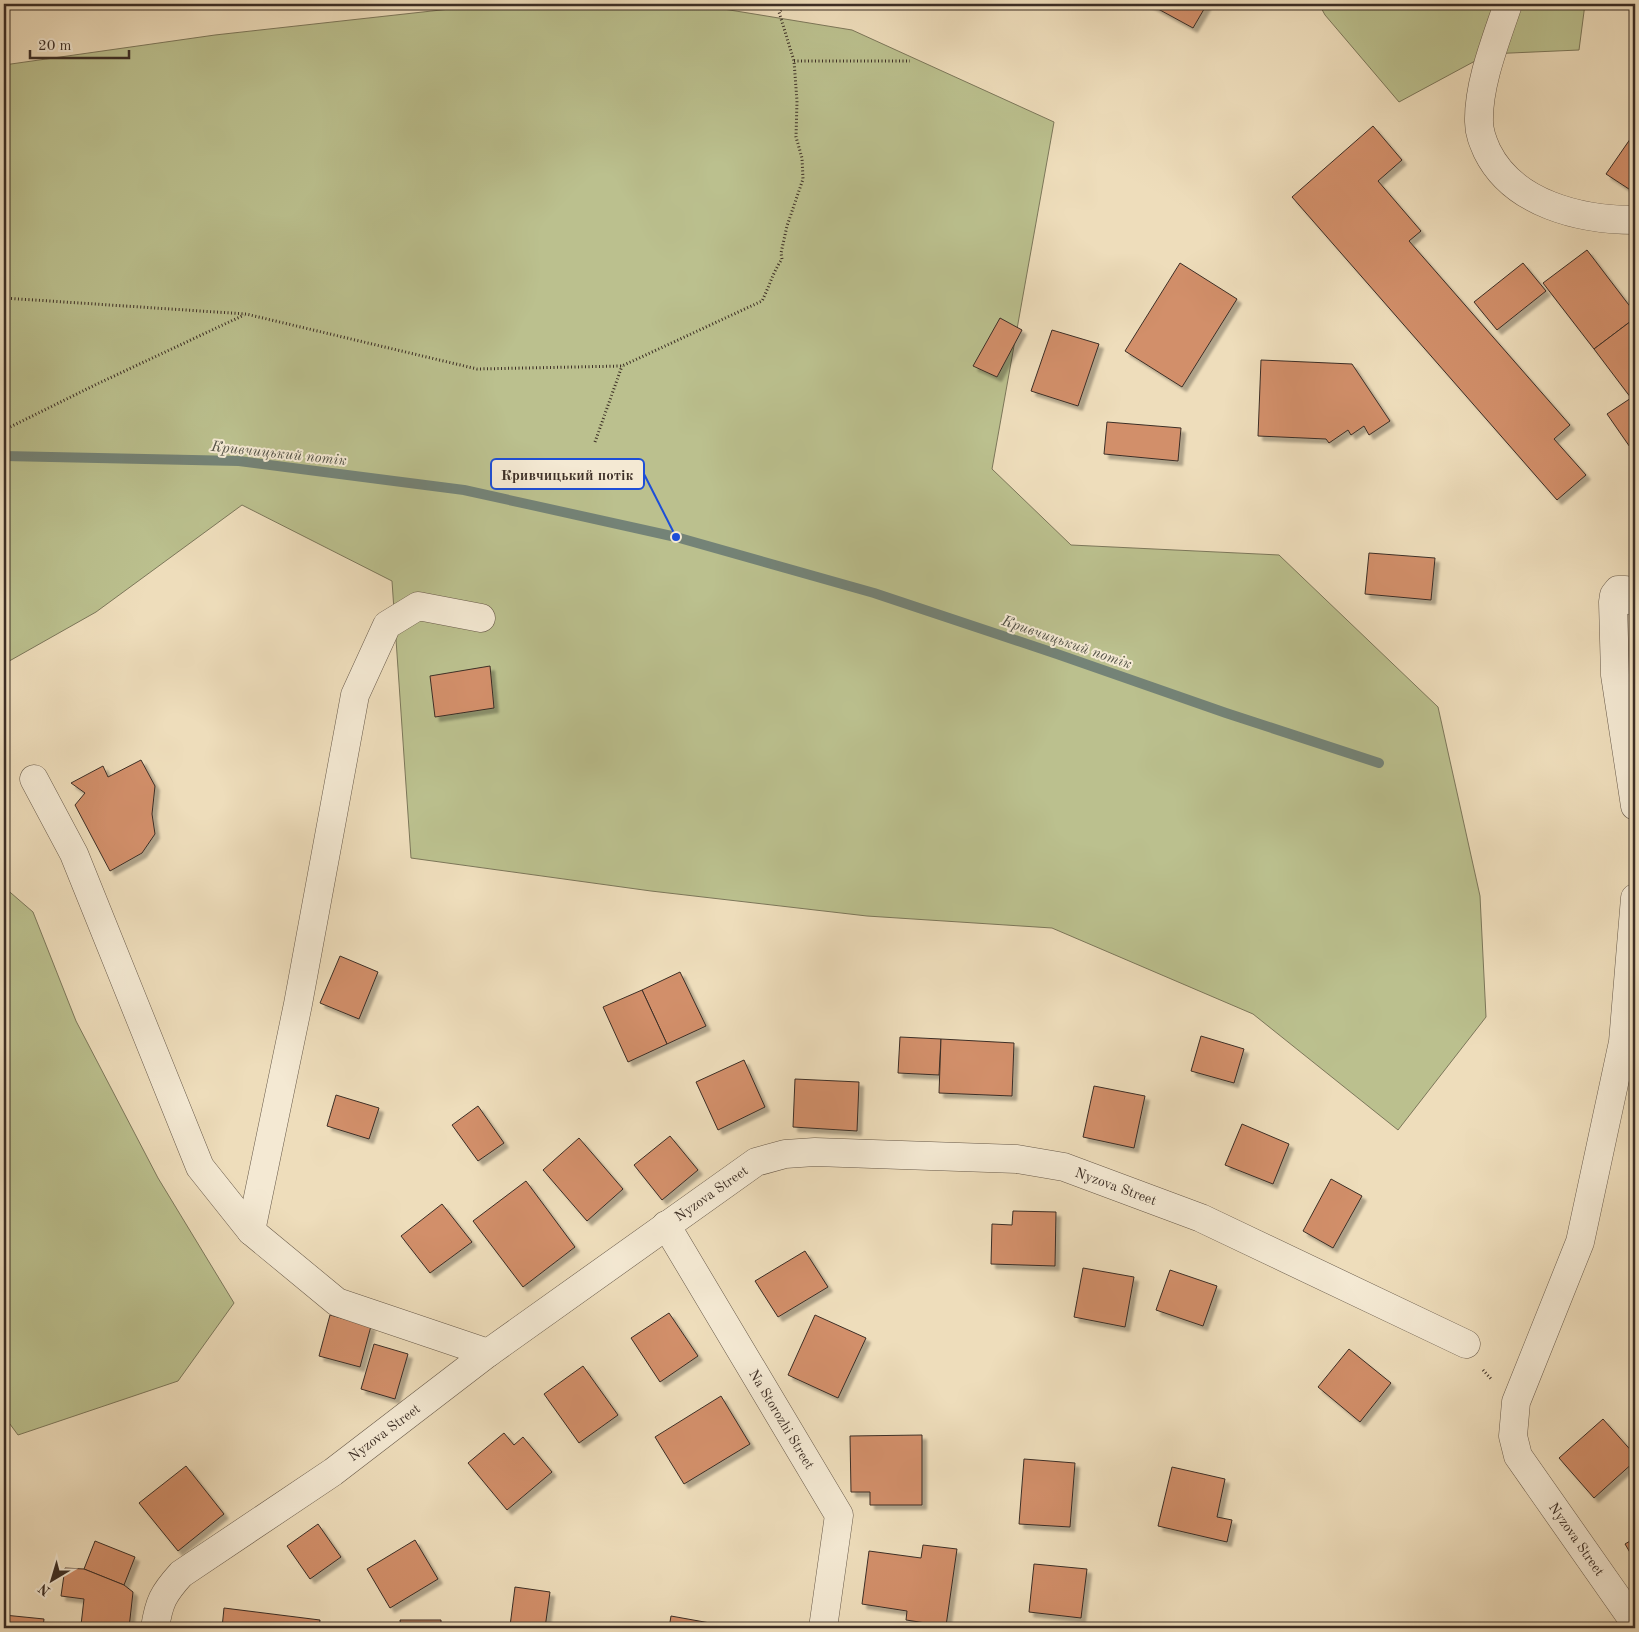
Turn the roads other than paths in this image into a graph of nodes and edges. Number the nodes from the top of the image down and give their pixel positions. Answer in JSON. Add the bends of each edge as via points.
{"nodes":[{"id":1,"x":1508,"y":4,"type":"edge"},
{"id":2,"x":1635,"y":220,"type":"edge"},
{"id":3,"x":1624,"y":602,"type":"edge"},
{"id":4,"x":481,"y":618,"type":"dead end"},
{"id":5,"x":34,"y":779,"type":"dead end"},
{"id":6,"x":1635,"y":806,"type":"edge"},
{"id":7,"x":1635,"y":898,"type":"edge"},
{"id":8,"x":666,"y":1225,"type":"junction"},
{"id":9,"x":251,"y":1230,"type":"junction"},
{"id":10,"x":1466,"y":1344,"type":"dead end"},
{"id":11,"x":488,"y":1353,"type":"junction"},
{"id":12,"x":1635,"y":1623,"type":"edge"},
{"id":13,"x":155,"y":1628,"type":"edge"},
{"id":14,"x":823,"y":1628,"type":"edge"}],
"edges":[{"from":1,"to":2,"type":"street","via":[[1479,106],[1481,139],[1494,166],[1517,188],[1546,204],[1580,215]]},
{"from":3,"to":6,"type":"street","via":[[1615,675]]},
{"from":4,"to":9,"type":"street","via":[[418,606],[387,625],[355,695],[298,1004]]},
{"from":5,"to":9,"type":"street","via":[[74,854],[200,1166]]},
{"from":7,"to":12,"type":"street","name":"Nyzova Street","via":[[1623,1042],[1580,1242],[1516,1402],[1513,1436],[1518,1456]]},
{"from":8,"to":10,"type":"street","name":"Nyzova Street","via":[[756,1162],[785,1154],[815,1152],[1017,1159],[1064,1167],[1201,1218]]},
{"from":8,"to":11,"type":"street","name":"Nyzova Street"},
{"from":8,"to":14,"type":"street","name":"Na Storozhi Street","via":[[839,1515]]},
{"from":9,"to":11,"type":"street","via":[[337,1302]]},
{"from":11,"to":13,"type":"street","name":"Nyzova Street","via":[[333,1472],[181,1574],[167,1589],[159,1606]]}]}
